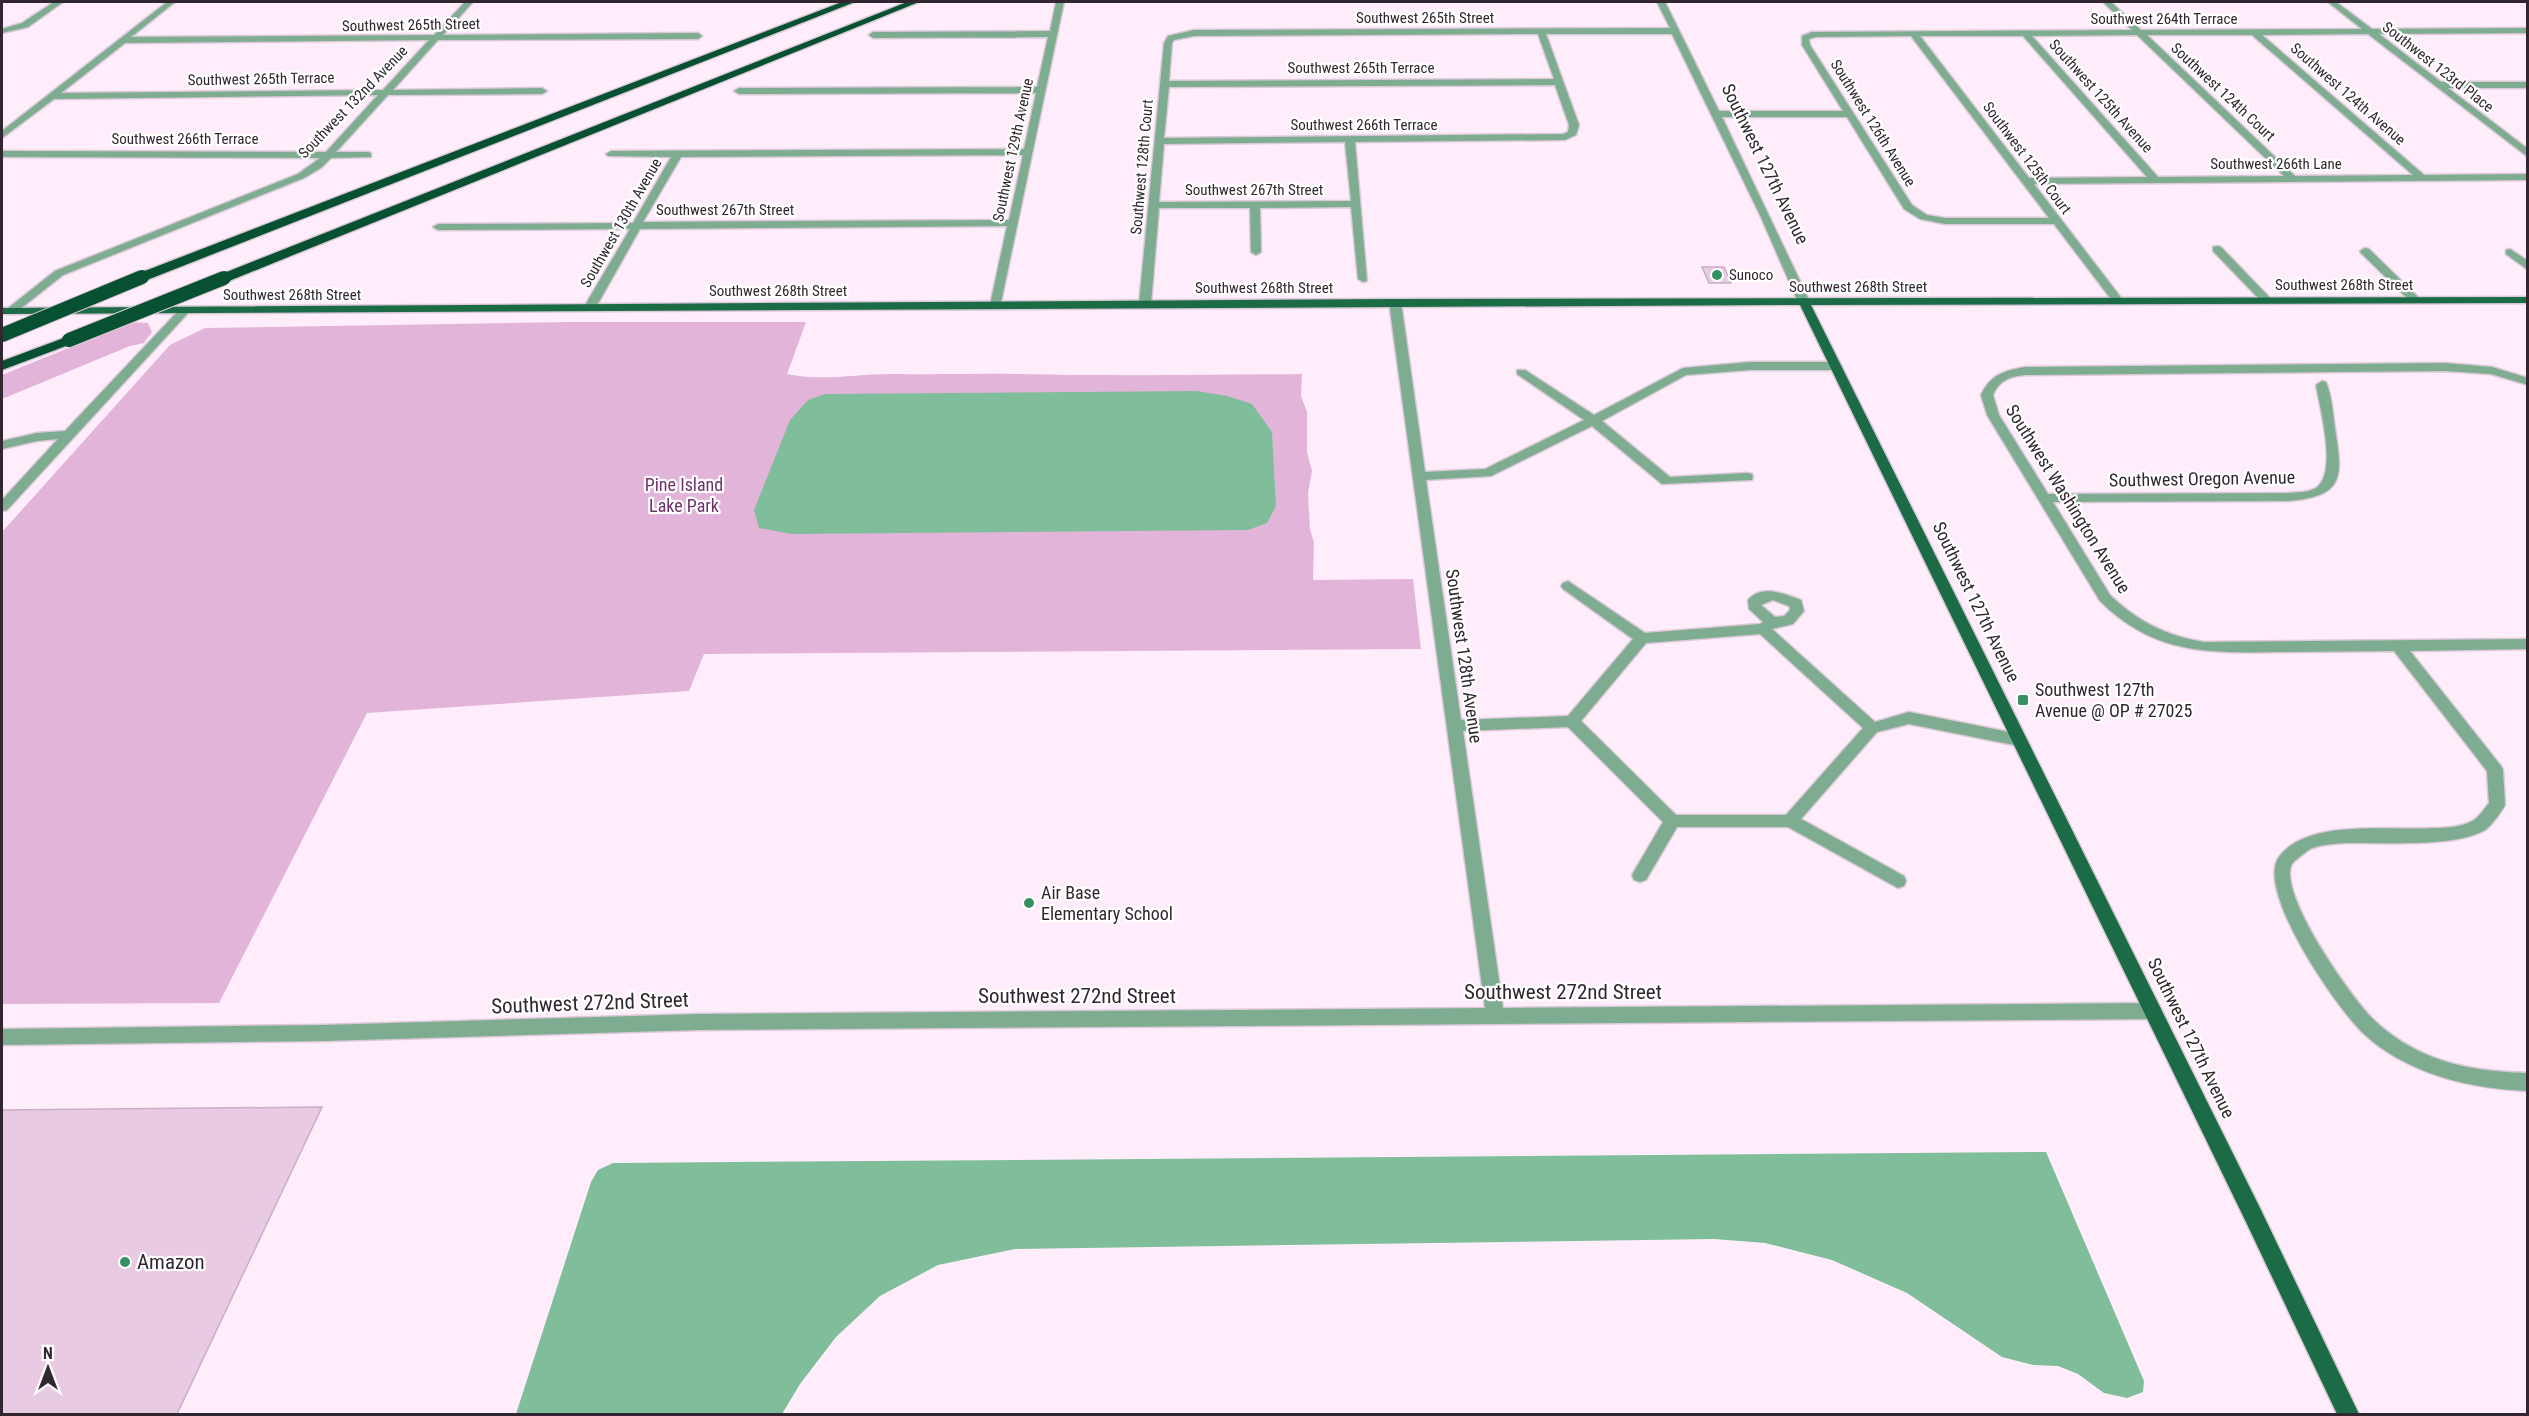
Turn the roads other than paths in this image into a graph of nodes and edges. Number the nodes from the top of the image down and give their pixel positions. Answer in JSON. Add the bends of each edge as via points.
{"nodes":[{"id":1,"x":59,"y":2,"type":"edge"},
{"id":2,"x":171,"y":2,"type":"edge"},
{"id":3,"x":470,"y":2,"type":"edge"},
{"id":4,"x":850,"y":2,"type":"edge"},
{"id":5,"x":914,"y":2,"type":"edge"},
{"id":6,"x":1060,"y":2,"type":"edge"},
{"id":7,"x":1661,"y":2,"type":"edge"},
{"id":8,"x":2107,"y":2,"type":"edge"},
{"id":9,"x":2332,"y":2,"type":"edge"},
{"id":10,"x":2,"y":31,"type":"edge"},
{"id":11,"x":1541,"y":31,"type":"junction"},
{"id":12,"x":1675,"y":31,"type":"junction"},
{"id":13,"x":2524,"y":31,"type":"dead end"},
{"id":14,"x":1912,"y":33,"type":"junction"},
{"id":15,"x":2025,"y":33,"type":"junction"},
{"id":16,"x":2139,"y":33,"type":"junction"},
{"id":17,"x":2255,"y":33,"type":"junction"},
{"id":18,"x":2372,"y":33,"type":"junction"},
{"id":19,"x":1053,"y":34,"type":"junction"},
{"id":20,"x":873,"y":35,"type":"dead end"},
{"id":21,"x":698,"y":36,"type":"dead end"},
{"id":22,"x":1175,"y":36,"type":"joint"},
{"id":23,"x":437,"y":37,"type":"junction"},
{"id":24,"x":1805,"y":38,"type":"joint"},
{"id":25,"x":125,"y":40,"type":"junction"},
{"id":26,"x":1559,"y":82,"type":"junction"},
{"id":27,"x":1164,"y":84,"type":"junction"},
{"id":28,"x":2439,"y":85,"type":"junction"},
{"id":29,"x":2528,"y":85,"type":"edge"},
{"id":30,"x":1041,"y":90,"type":"junction"},
{"id":31,"x":542,"y":91,"type":"dead end"},
{"id":32,"x":739,"y":91,"type":"dead end"},
{"id":33,"x":387,"y":92,"type":"junction"},
{"id":34,"x":53,"y":96,"type":"junction"},
{"id":35,"x":1716,"y":114,"type":"junction"},
{"id":36,"x":1850,"y":114,"type":"junction"},
{"id":37,"x":2,"y":135,"type":"edge"},
{"id":38,"x":1350,"y":140,"type":"junction"},
{"id":39,"x":1159,"y":141,"type":"junction"},
{"id":40,"x":2513,"y":143,"type":"junction"},
{"id":41,"x":2528,"y":143,"type":"edge"},
{"id":42,"x":1028,"y":152,"type":"junction"},
{"id":43,"x":330,"y":153,"type":"junction"},
{"id":44,"x":678,"y":153,"type":"junction"},
{"id":45,"x":2,"y":154,"type":"edge"},
{"id":46,"x":611,"y":154,"type":"dead end"},
{"id":47,"x":2528,"y":154,"type":"edge"},
{"id":48,"x":368,"y":155,"type":"dead end"},
{"id":49,"x":2528,"y":177,"type":"edge"},
{"id":50,"x":2422,"y":178,"type":"junction"},
{"id":51,"x":2293,"y":179,"type":"junction"},
{"id":52,"x":2155,"y":180,"type":"junction"},
{"id":53,"x":2025,"y":181,"type":"junction"},
{"id":54,"x":1355,"y":204,"type":"junction"},
{"id":55,"x":1255,"y":205,"type":"junction"},
{"id":56,"x":1154,"y":206,"type":"junction"},
{"id":57,"x":2055,"y":221,"type":"junction"},
{"id":58,"x":1013,"y":223,"type":"junction"},
{"id":59,"x":637,"y":225,"type":"junction"},
{"id":60,"x":438,"y":226,"type":"dead end"},
{"id":61,"x":2217,"y":249,"type":"dead end"},
{"id":62,"x":2365,"y":251,"type":"dead end"},
{"id":63,"x":1256,"y":252,"type":"dead end"},
{"id":64,"x":2510,"y":252,"type":"dead end"},
{"id":65,"x":2528,"y":267,"type":"edge"},
{"id":66,"x":1363,"y":279,"type":"dead end"},
{"id":67,"x":2415,"y":300,"type":"junction"},
{"id":68,"x":2528,"y":300,"type":"edge"},
{"id":69,"x":2118,"y":301,"type":"junction"},
{"id":70,"x":2267,"y":301,"type":"junction"},
{"id":71,"x":1395,"y":302,"type":"junction"},
{"id":72,"x":1804,"y":302,"type":"junction"},
{"id":73,"x":1145,"y":304,"type":"junction"},
{"id":74,"x":996,"y":305,"type":"junction"},
{"id":75,"x":590,"y":307,"type":"junction"},
{"id":76,"x":185,"y":310,"type":"junction"},
{"id":77,"x":6,"y":311,"type":"edge"},
{"id":78,"x":2,"y":335,"type":"edge"},
{"id":79,"x":2,"y":366,"type":"edge"},
{"id":80,"x":1836,"y":366,"type":"junction"},
{"id":81,"x":1521,"y":372,"type":"dead end"},
{"id":82,"x":2528,"y":382,"type":"edge"},
{"id":83,"x":2322,"y":386,"type":"dead end"},
{"id":84,"x":1593,"y":420,"type":"junction"},
{"id":85,"x":69,"y":435,"type":"junction"},
{"id":86,"x":2,"y":445,"type":"edge"},
{"id":87,"x":1420,"y":476,"type":"junction"},
{"id":88,"x":1747,"y":477,"type":"dead end"},
{"id":89,"x":2044,"y":498,"type":"junction"},
{"id":90,"x":2,"y":507,"type":"edge"},
{"id":91,"x":1568,"y":586,"type":"dead end"},
{"id":92,"x":1642,"y":638,"type":"junction"},
{"id":93,"x":2528,"y":644,"type":"edge"},
{"id":94,"x":2398,"y":646,"type":"junction"},
{"id":95,"x":1572,"y":721,"type":"junction"},
{"id":96,"x":1453,"y":726,"type":"junction"},
{"id":97,"x":1872,"y":728,"type":"junction"},
{"id":98,"x":2019,"y":740,"type":"junction"},
{"id":99,"x":1672,"y":821,"type":"junction"},
{"id":100,"x":1790,"y":821,"type":"junction"},
{"id":101,"x":1640,"y":875,"type":"dead end"},
{"id":102,"x":1898,"y":881,"type":"dead end"},
{"id":103,"x":2152,"y":1011,"type":"junction"},
{"id":104,"x":1494,"y":1014,"type":"junction"},
{"id":105,"x":2,"y":1036,"type":"edge"},
{"id":106,"x":2528,"y":1082,"type":"edge"},
{"id":107,"x":2348,"y":1414,"type":"edge"}],
"edges":[{"from":1,"to":10,"type":"street","via":[[25,25]]},
{"from":2,"to":25,"type":"street"},
{"from":3,"to":23,"type":"street","name":"Southwest 132nd Avenue"},
{"from":4,"to":78,"type":"highway","bridge":true},
{"from":5,"to":79,"type":"highway","bridge":true},
{"from":6,"to":19,"type":"street","name":"Southwest 129th Avenue"},
{"from":7,"to":12,"type":"street","name":"Southwest 127th Avenue"},
{"from":8,"to":16,"type":"street","name":"Southwest 124th Court"},
{"from":9,"to":18,"type":"street","name":"Southwest 123rd Place"},
{"from":11,"to":12,"type":"street","name":"Southwest 265th Street"},
{"from":11,"to":22,"type":"street","name":"Southwest 265th Street"},
{"from":11,"to":26,"type":"street"},
{"from":12,"to":35,"type":"street","name":"Southwest 127th Avenue"},
{"from":13,"to":18,"type":"street","name":"Southwest 264th Terrace"},
{"from":14,"to":15,"type":"street","name":"Southwest 264th Terrace"},
{"from":14,"to":24,"type":"street","name":"Southwest 264th Terrace","via":[[1815,34]]},
{"from":14,"to":53,"type":"street","name":"Southwest 125th Court"},
{"from":15,"to":16,"type":"street","name":"Southwest 264th Terrace"},
{"from":15,"to":52,"type":"street","name":"Southwest 125th Avenue"},
{"from":16,"to":17,"type":"street","name":"Southwest 264th Terrace"},
{"from":16,"to":51,"type":"street","name":"Southwest 124th Court"},
{"from":17,"to":18,"type":"street","name":"Southwest 264th Terrace"},
{"from":17,"to":50,"type":"street","name":"Southwest 124th Avenue"},
{"from":18,"to":28,"type":"street","name":"Southwest 123rd Place"},
{"from":19,"to":20,"type":"street"},
{"from":19,"to":30,"type":"street","name":"Southwest 129th Avenue"},
{"from":21,"to":23,"type":"street","name":"Southwest 265th Street"},
{"from":22,"to":27,"type":"street","name":"Southwest 128th Court","via":[[1168,43]]},
{"from":23,"to":25,"type":"street","name":"Southwest 265th Street"},
{"from":23,"to":33,"type":"street","name":"Southwest 132nd Avenue"},
{"from":24,"to":36,"type":"street","name":"Southwest 126th Avenue"},
{"from":25,"to":34,"type":"street"},
{"from":26,"to":27,"type":"street","name":"Southwest 265th Terrace"},
{"from":26,"to":38,"type":"street","name":"Southwest 266th Terrace","via":[[1574,125],[1570,136]]},
{"from":27,"to":39,"type":"street","name":"Southwest 128th Court"},
{"from":28,"to":29,"type":"street"},
{"from":28,"to":40,"type":"street","name":"Southwest 123rd Place"},
{"from":30,"to":32,"type":"street"},
{"from":30,"to":42,"type":"street","name":"Southwest 129th Avenue"},
{"from":31,"to":33,"type":"street","name":"Southwest 265th Terrace"},
{"from":33,"to":34,"type":"street","name":"Southwest 265th Terrace"},
{"from":33,"to":43,"type":"street","name":"Southwest 132nd Avenue"},
{"from":34,"to":37,"type":"street"},
{"from":35,"to":36,"type":"street"},
{"from":35,"to":72,"type":"street","name":"Southwest 127th Avenue"},
{"from":36,"to":57,"type":"street","name":"Southwest 126th Avenue","via":[[1908,207],[1924,217]]},
{"from":38,"to":39,"type":"street","name":"Southwest 266th Terrace"},
{"from":38,"to":54,"type":"street"},
{"from":39,"to":56,"type":"street","name":"Southwest 128th Court"},
{"from":40,"to":41,"type":"street"},
{"from":40,"to":47,"type":"street","name":"Southwest 123rd Place"},
{"from":42,"to":44,"type":"street"},
{"from":42,"to":58,"type":"street","name":"Southwest 129th Avenue"},
{"from":43,"to":45,"type":"street","name":"Southwest 266th Terrace"},
{"from":43,"to":48,"type":"street","name":"Southwest 266th Terrace"},
{"from":43,"to":77,"type":"street","name":"Southwest 132nd Avenue","via":[[302,176],[59,273]]},
{"from":44,"to":46,"type":"street"},
{"from":44,"to":59,"type":"street","name":"Southwest 130th Avenue"},
{"from":49,"to":50,"type":"street","name":"Southwest 266th Lane"},
{"from":50,"to":51,"type":"street","name":"Southwest 266th Lane"},
{"from":51,"to":52,"type":"street","name":"Southwest 266th Lane"},
{"from":52,"to":53,"type":"street","name":"Southwest 266th Lane"},
{"from":53,"to":57,"type":"street","name":"Southwest 125th Court"},
{"from":54,"to":55,"type":"street","name":"Southwest 267th Street"},
{"from":54,"to":66,"type":"street"},
{"from":55,"to":56,"type":"street","name":"Southwest 267th Street"},
{"from":55,"to":63,"type":"street"},
{"from":56,"to":73,"type":"street","name":"Southwest 128th Court"},
{"from":57,"to":69,"type":"street","name":"Southwest 125th Court"},
{"from":58,"to":59,"type":"street","name":"Southwest 267th Street"},
{"from":58,"to":74,"type":"street","name":"Southwest 129th Avenue"},
{"from":59,"to":60,"type":"street","name":"Southwest 267th Street"},
{"from":59,"to":75,"type":"street","name":"Southwest 130th Avenue"},
{"from":61,"to":70,"type":"street"},
{"from":62,"to":67,"type":"street"},
{"from":64,"to":65,"type":"street"},
{"from":67,"to":68,"type":"main road","name":"Southwest 268th Street"},
{"from":67,"to":70,"type":"main road","name":"Southwest 268th Street"},
{"from":69,"to":70,"type":"main road","name":"Southwest 268th Street"},
{"from":69,"to":72,"type":"main road","name":"Southwest 268th Street"},
{"from":71,"to":72,"type":"main road","name":"Southwest 268th Street"},
{"from":71,"to":73,"type":"main road","name":"Southwest 268th Street"},
{"from":71,"to":87,"type":"street","name":"Southwest 128th Avenue"},
{"from":72,"to":80,"type":"main road","name":"Southwest 127th Avenue"},
{"from":73,"to":74,"type":"main road","name":"Southwest 268th Street"},
{"from":74,"to":75,"type":"main road","name":"Southwest 268th Street"},
{"from":75,"to":76,"type":"main road","name":"Southwest 268th Street"},
{"from":76,"to":77,"type":"main road","name":"Southwest 268th Street"},
{"from":76,"to":85,"type":"street"},
{"from":80,"to":84,"type":"street","via":[[1750,366],[1683,372]]},
{"from":80,"to":98,"type":"main road","name":"Southwest 127th Avenue"},
{"from":81,"to":84,"type":"street"},
{"from":82,"to":89,"type":"street","name":"Southwest Washington Avenue","via":[[2492,371],[2445,367],[2012,373],[1995,380],[1986,396]]},
{"from":83,"to":89,"type":"street","name":"Southwest Oregon Avenue","via":[[2334,471],[2320,491],[2288,496]]},
{"from":84,"to":87,"type":"street","via":[[1487,473]]},
{"from":84,"to":88,"type":"street","via":[[1667,481]]},
{"from":85,"to":86,"type":"street"},
{"from":85,"to":90,"type":"street"},
{"from":87,"to":96,"type":"street","name":"Southwest 128th Avenue"},
{"from":89,"to":94,"type":"street","name":"Southwest Washington Avenue","via":[[2105,598],[2124,617],[2148,632],[2204,648]]},
{"from":91,"to":92,"type":"street"},
{"from":92,"to":95,"type":"street"},
{"from":92,"to":97,"type":"street","via":[[1767,626]]},
{"from":93,"to":94,"type":"street","name":"Southwest Washington Avenue"},
{"from":94,"to":106,"type":"street","via":[[2495,770],[2503,783],[2505,813],[2498,825],[2480,833],[2344,836],[2307,842],[2286,859],[2282,875],[2284,892],[2302,930],[2351,1006],[2390,1043],[2448,1072],[2478,1079]]},
{"from":95,"to":96,"type":"street"},
{"from":95,"to":99,"type":"street"},
{"from":96,"to":104,"type":"street","name":"Southwest 128th Avenue"},
{"from":97,"to":98,"type":"street","via":[[1909,718]]},
{"from":97,"to":100,"type":"street"},
{"from":98,"to":103,"type":"main road","name":"Southwest 127th Avenue"},
{"from":99,"to":100,"type":"street"},
{"from":99,"to":101,"type":"street"},
{"from":100,"to":102,"type":"street"},
{"from":103,"to":104,"type":"street","name":"Southwest 272nd Street"},
{"from":103,"to":107,"type":"main road","name":"Southwest 127th Avenue"},
{"from":104,"to":105,"type":"street","name":"Southwest 272nd Street","via":[[700,1022],[394,1032]]}]}
